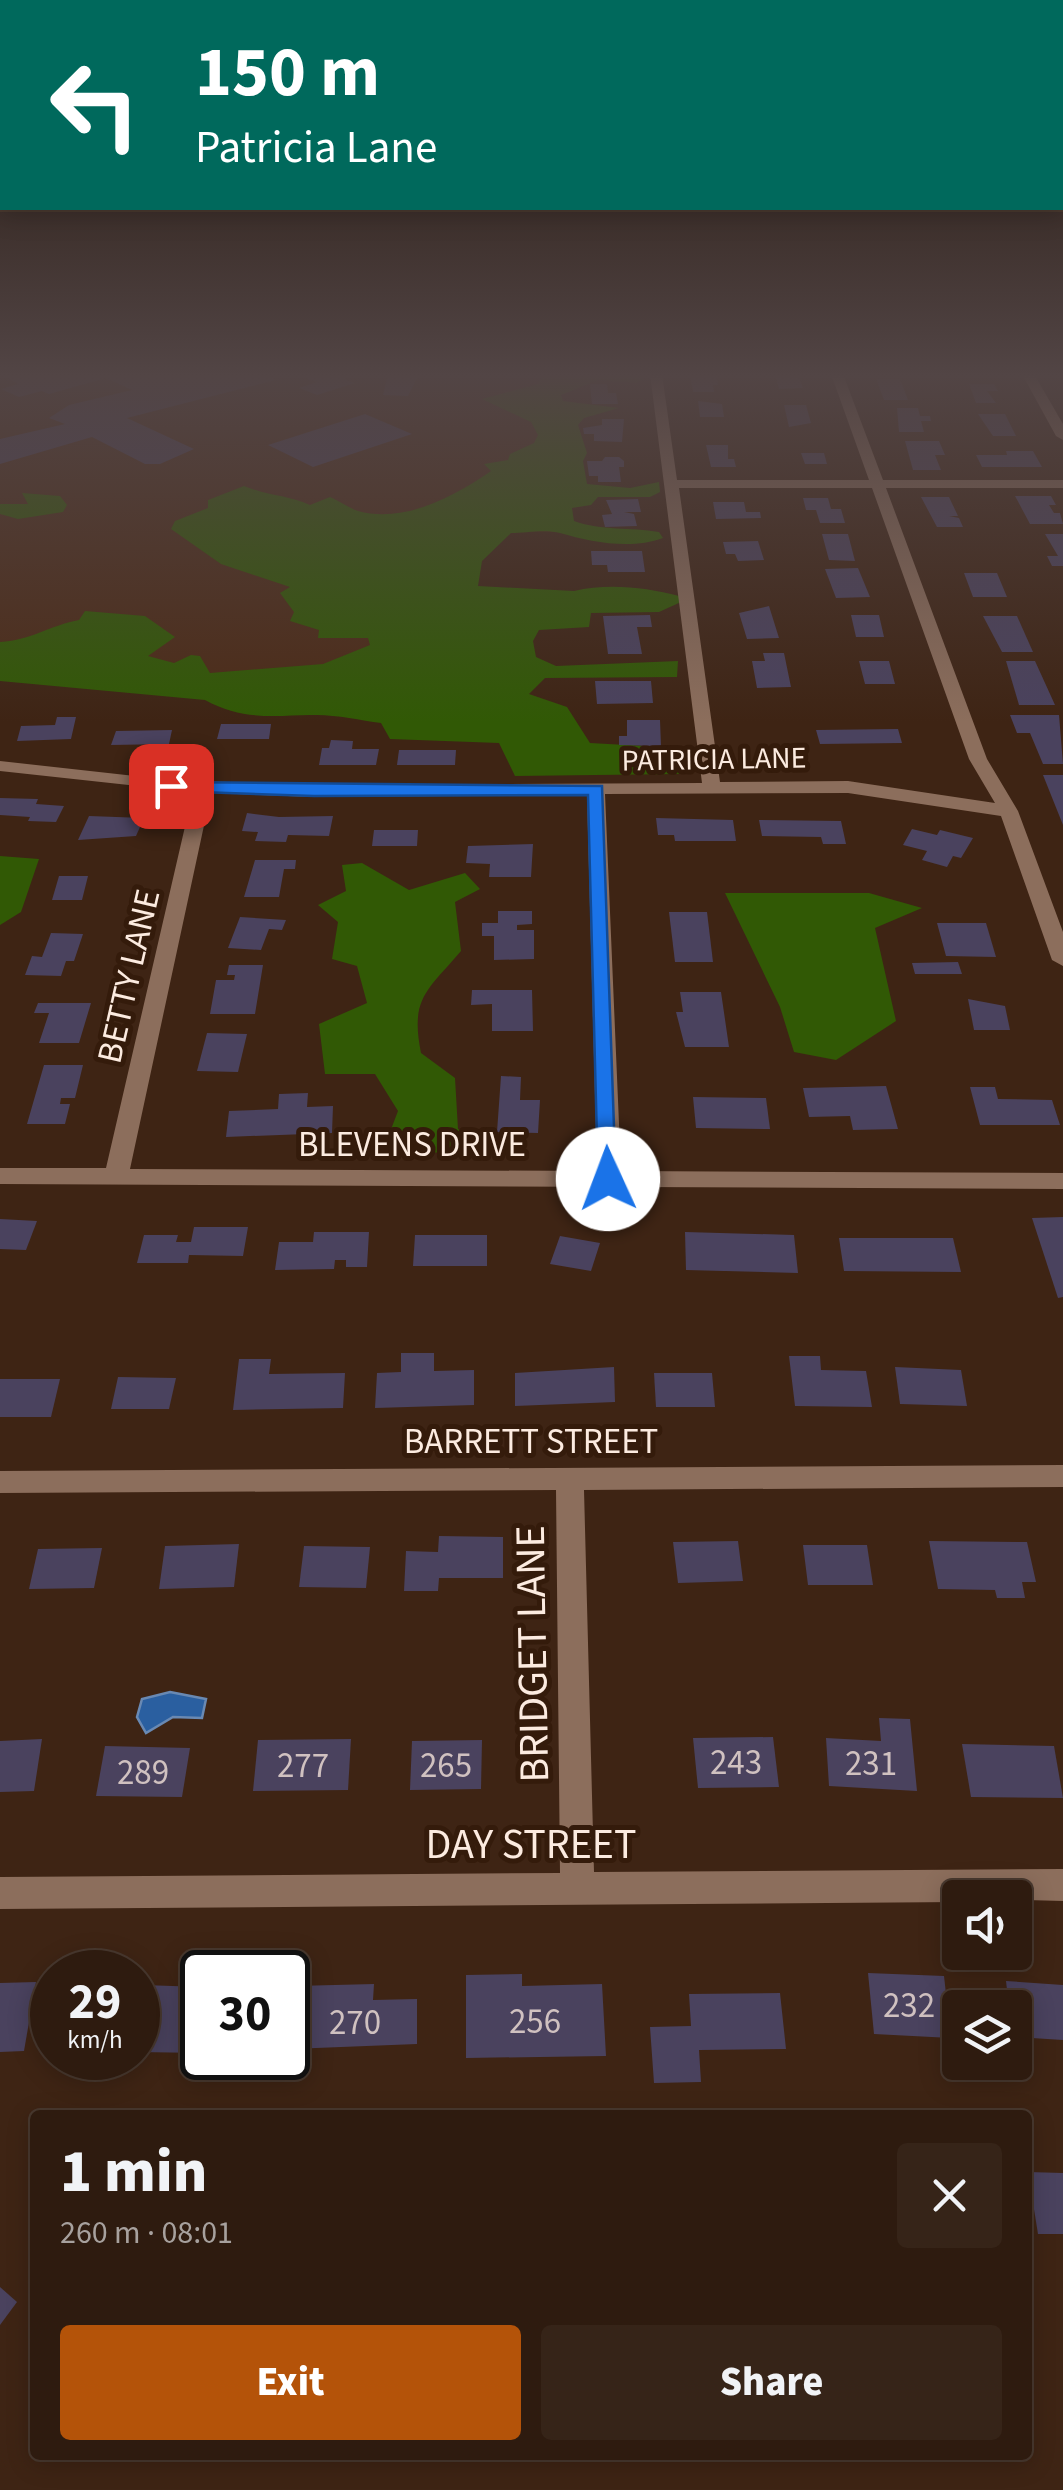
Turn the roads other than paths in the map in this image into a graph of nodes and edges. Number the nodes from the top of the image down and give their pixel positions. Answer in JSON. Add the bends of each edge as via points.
{"nodes":[{"id":1,"x":673,"y":490,"type":"edge"},
{"id":2,"x":880,"y":490,"type":"edge"},
{"id":3,"x":0,"y":766,"type":"edge"},
{"id":4,"x":203,"y":788,"type":"junction"},
{"id":5,"x":596,"y":790,"type":"junction"},
{"id":6,"x":712,"y":790,"type":"junction"},
{"id":7,"x":1009,"y":811,"type":"junction"},
{"id":8,"x":1063,"y":960,"type":"edge"},
{"id":9,"x":0,"y":1176,"type":"edge"},
{"id":10,"x":116,"y":1179,"type":"junction"},
{"id":11,"x":608,"y":1179,"type":"junction"},
{"id":12,"x":1063,"y":1181,"type":"edge"},
{"id":13,"x":1063,"y":1476,"type":"edge"},
{"id":14,"x":570,"y":1479,"type":"junction"},
{"id":15,"x":0,"y":1482,"type":"edge"},
{"id":16,"x":1063,"y":1885,"type":"edge"},
{"id":17,"x":578,"y":1888,"type":"junction"},
{"id":18,"x":0,"y":1892,"type":"edge"}],
"edges":[{"from":1,"to":6,"type":"street"},
{"from":2,"to":7,"type":"street","via":[[978,759]]},
{"from":3,"to":4,"type":"street","name":"PATRICIA LANE"},
{"from":4,"to":5,"type":"street","name":"PATRICIA LANE"},
{"from":4,"to":10,"type":"street","name":"BETTY LANE"},
{"from":5,"to":6,"type":"street","name":"PATRICIA LANE"},
{"from":5,"to":11,"type":"street"},
{"from":6,"to":7,"type":"street","name":"PATRICIA LANE","via":[[848,787]]},
{"from":7,"to":8,"type":"street"},
{"from":9,"to":10,"type":"street","name":"BLEVENS DRIVE"},
{"from":10,"to":11,"type":"street","name":"BLEVENS DRIVE"},
{"from":11,"to":12,"type":"street","name":"BLEVENS DRIVE"},
{"from":13,"to":14,"type":"street","name":"BARRETT STREET"},
{"from":14,"to":15,"type":"street","name":"BARRETT STREET"},
{"from":14,"to":17,"type":"street","name":"BRIDGET LANE"},
{"from":16,"to":17,"type":"street","name":"DAY STREET"},
{"from":17,"to":18,"type":"street","name":"DAY STREET"}]}
